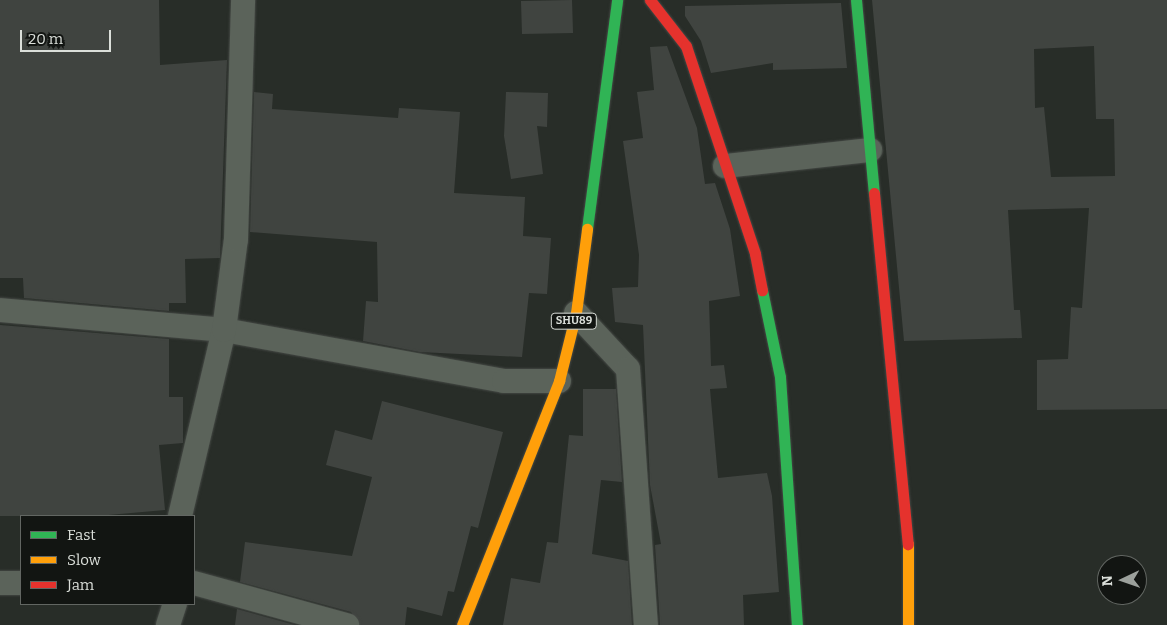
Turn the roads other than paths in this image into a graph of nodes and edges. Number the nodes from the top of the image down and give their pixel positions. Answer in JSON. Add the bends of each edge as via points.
{"nodes":[{"id":1,"x":243,"y":0,"type":"edge"},
{"id":2,"x":616,"y":0,"type":"edge"},
{"id":3,"x":650,"y":0,"type":"edge"},
{"id":4,"x":856,"y":0,"type":"edge"},
{"id":5,"x":870,"y":150,"type":"junction"},
{"id":6,"x":725,"y":166,"type":"junction"},
{"id":7,"x":0,"y":310,"type":"edge"},
{"id":8,"x":576,"y":313,"type":"junction"},
{"id":9,"x":224,"y":330,"type":"junction"},
{"id":10,"x":559,"y":381,"type":"junction"},
{"id":11,"x":180,"y":515,"type":"edge"},
{"id":12,"x":20,"y":583,"type":"edge"},
{"id":13,"x":195,"y":583,"type":"edge"},
{"id":14,"x":0,"y":584,"type":"edge"},
{"id":15,"x":176,"y":605,"type":"edge"},
{"id":16,"x":287,"y":617,"type":"edge"},
{"id":17,"x":168,"y":625,"type":"edge"},
{"id":18,"x":347,"y":625,"type":"edge"},
{"id":19,"x":462,"y":625,"type":"edge"},
{"id":20,"x":646,"y":625,"type":"edge"},
{"id":21,"x":797,"y":625,"type":"edge"},
{"id":22,"x":908,"y":625,"type":"edge"}],
"edges":[{"from":1,"to":9,"type":"street","via":[[236,239]]},
{"from":2,"to":8,"type":"street","number":"SHU89"},
{"from":3,"to":6,"type":"street","via":[[686,46]]},
{"from":4,"to":5,"type":"street"},
{"from":5,"to":6,"type":"street"},
{"from":5,"to":22,"type":"street","via":[[908,546]]},
{"from":6,"to":21,"type":"street","via":[[755,254],[780,377]]},
{"from":7,"to":9,"type":"street"},
{"from":8,"to":10,"type":"street","number":"SHU89"},
{"from":8,"to":20,"type":"street","via":[[628,369]]},
{"from":9,"to":10,"type":"street","via":[[504,381]]},
{"from":9,"to":11,"type":"street"},
{"from":10,"to":19,"type":"street","number":"SHU89"},
{"from":12,"to":14,"type":"street"},
{"from":13,"to":16,"type":"street"},
{"from":15,"to":17,"type":"street"},
{"from":16,"to":18,"type":"street"}]}
